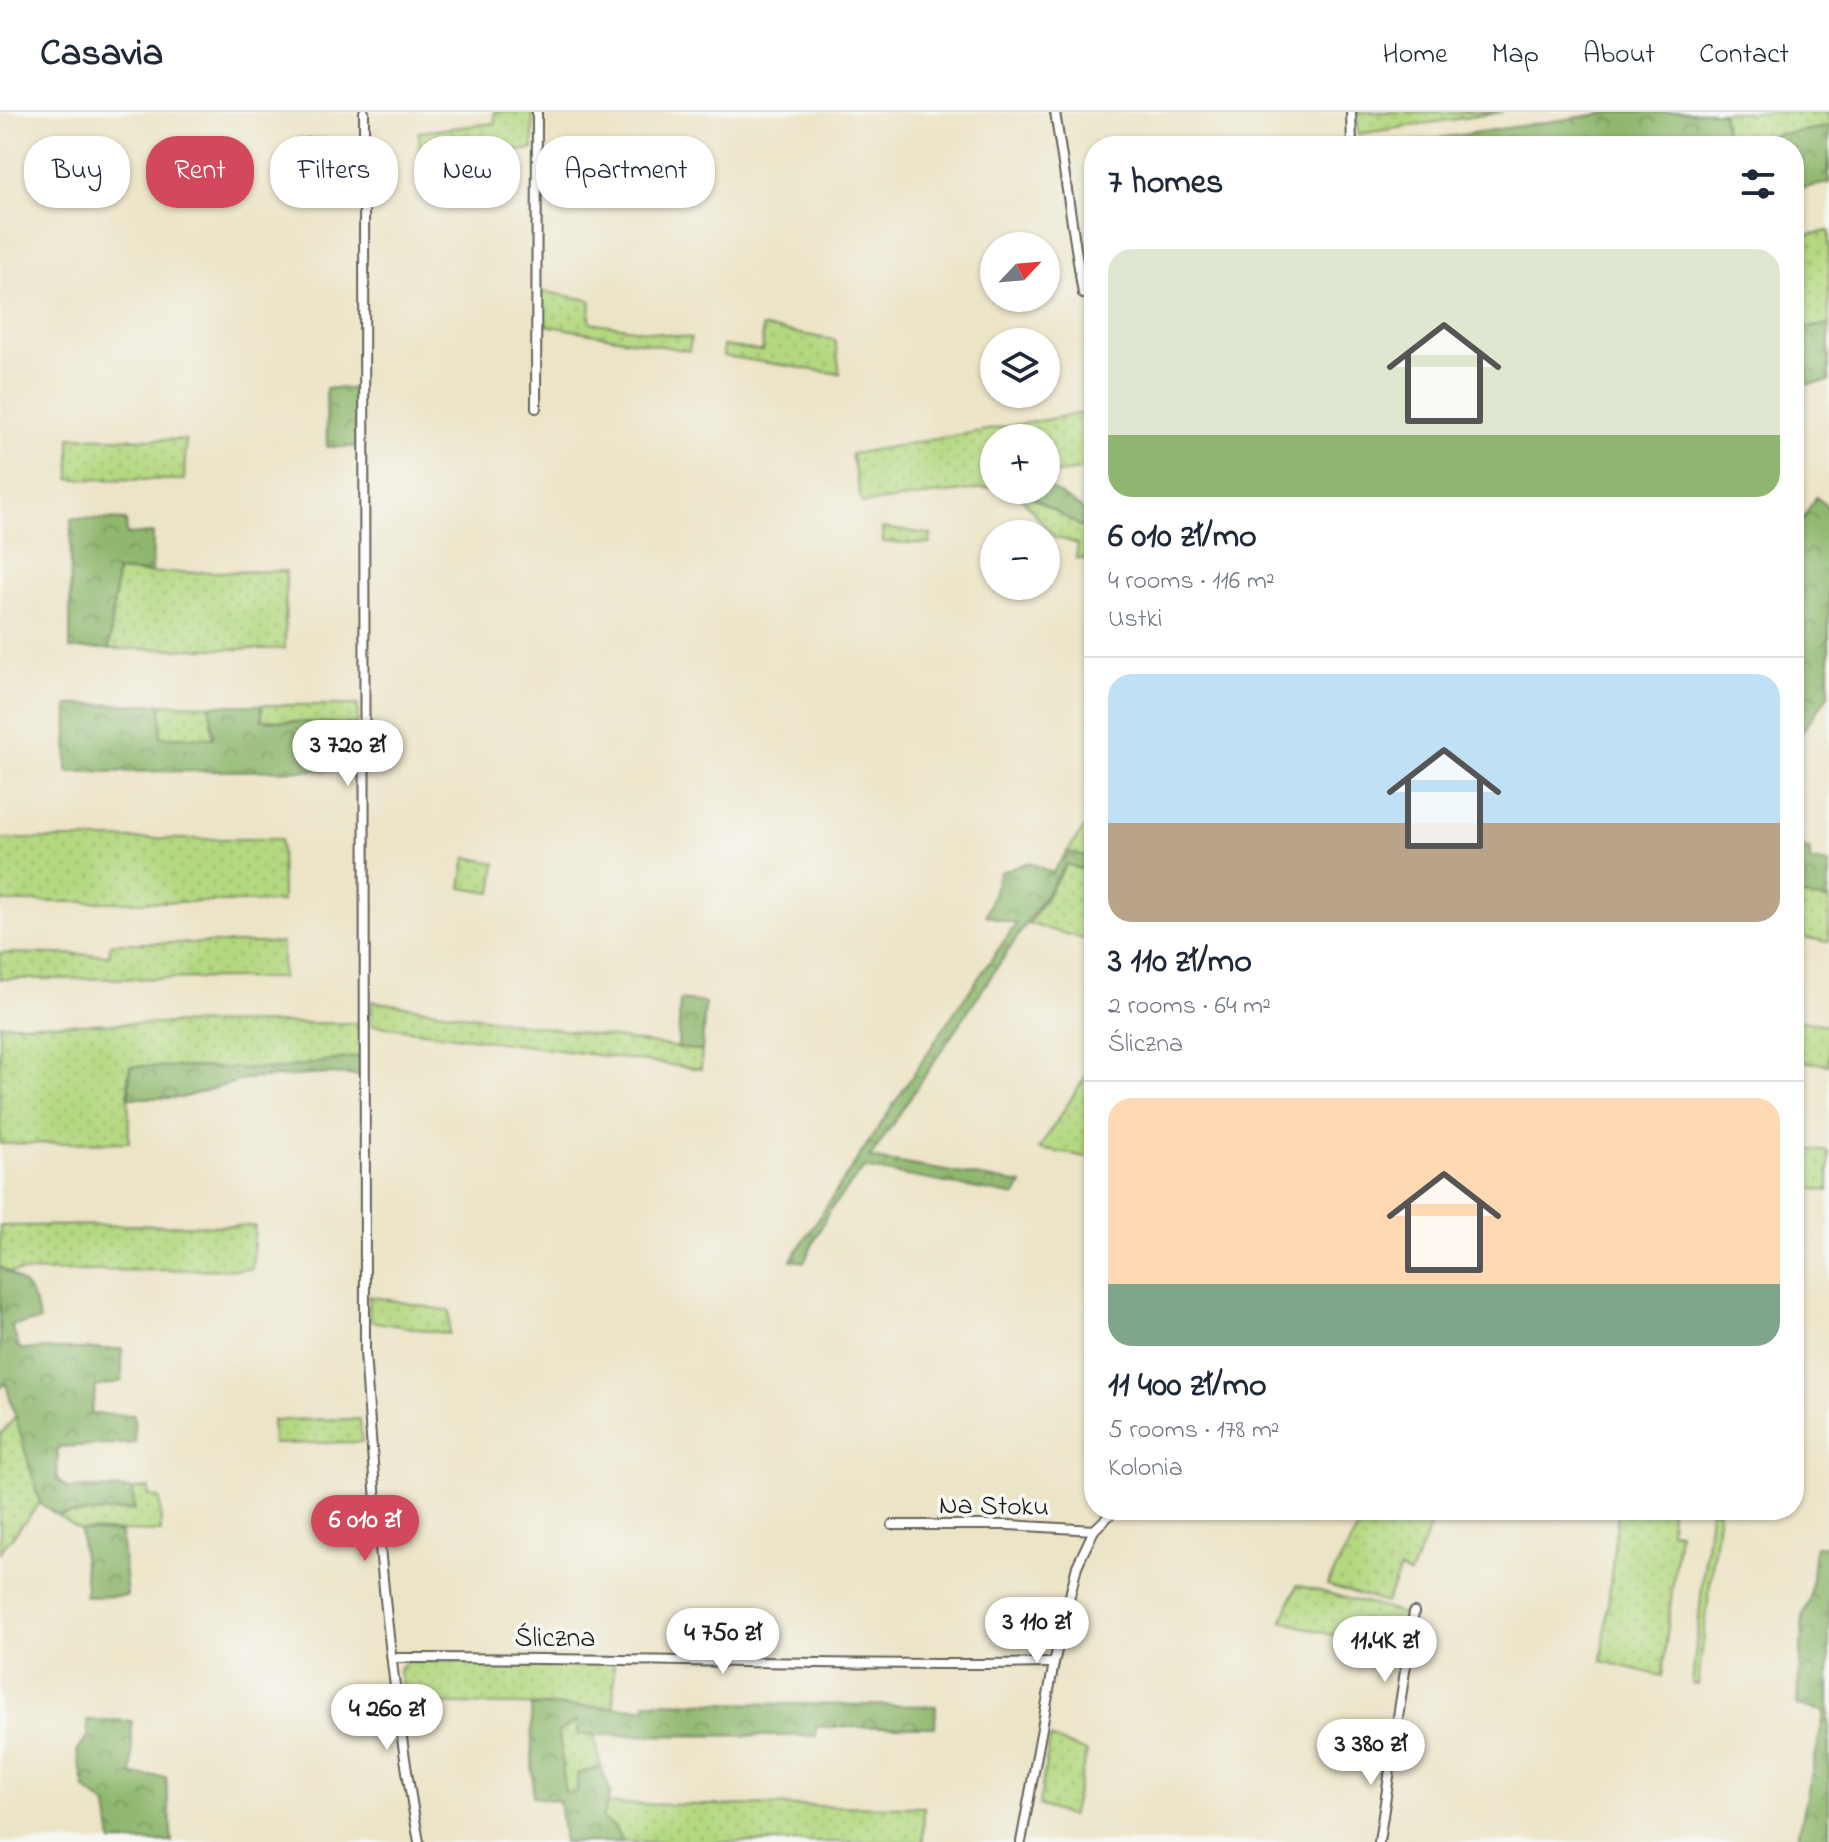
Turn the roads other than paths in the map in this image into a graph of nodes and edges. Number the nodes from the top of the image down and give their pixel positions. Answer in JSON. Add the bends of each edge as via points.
{"nodes":[{"id":1,"x":364,"y":112,"type":"edge"},
{"id":2,"x":537,"y":112,"type":"edge"},
{"id":3,"x":1055,"y":112,"type":"edge"},
{"id":4,"x":1351,"y":112,"type":"edge"},
{"id":5,"x":1352,"y":136,"type":"edge"},
{"id":6,"x":1083,"y":294,"type":"dead end"},
{"id":7,"x":536,"y":408,"type":"dead end"},
{"id":8,"x":1105,"y":1520,"type":"edge"},
{"id":9,"x":892,"y":1525,"type":"dead end"},
{"id":10,"x":1094,"y":1530,"type":"junction"},
{"id":11,"x":1414,"y":1612,"type":"dead end"},
{"id":12,"x":392,"y":1658,"type":"junction"},
{"id":13,"x":1054,"y":1663,"type":"junction"},
{"id":14,"x":419,"y":1842,"type":"edge"},
{"id":15,"x":1021,"y":1842,"type":"edge"},
{"id":16,"x":1379,"y":1842,"type":"edge"}],
"edges":[{"from":1,"to":12,"type":"street","via":[[363,1243],[371,1464]]},
{"from":2,"to":7,"type":"street"},
{"from":3,"to":6,"type":"street"},
{"from":4,"to":5,"type":"street"},
{"from":8,"to":10,"type":"street"},
{"from":9,"to":10,"type":"street","name":"Na Stoku"},
{"from":10,"to":13,"type":"street","via":[[1077,1566]]},
{"from":11,"to":16,"type":"street"},
{"from":12,"to":13,"type":"street","name":"Śliczna"},
{"from":12,"to":14,"type":"street"},
{"from":13,"to":15,"type":"street"}]}
